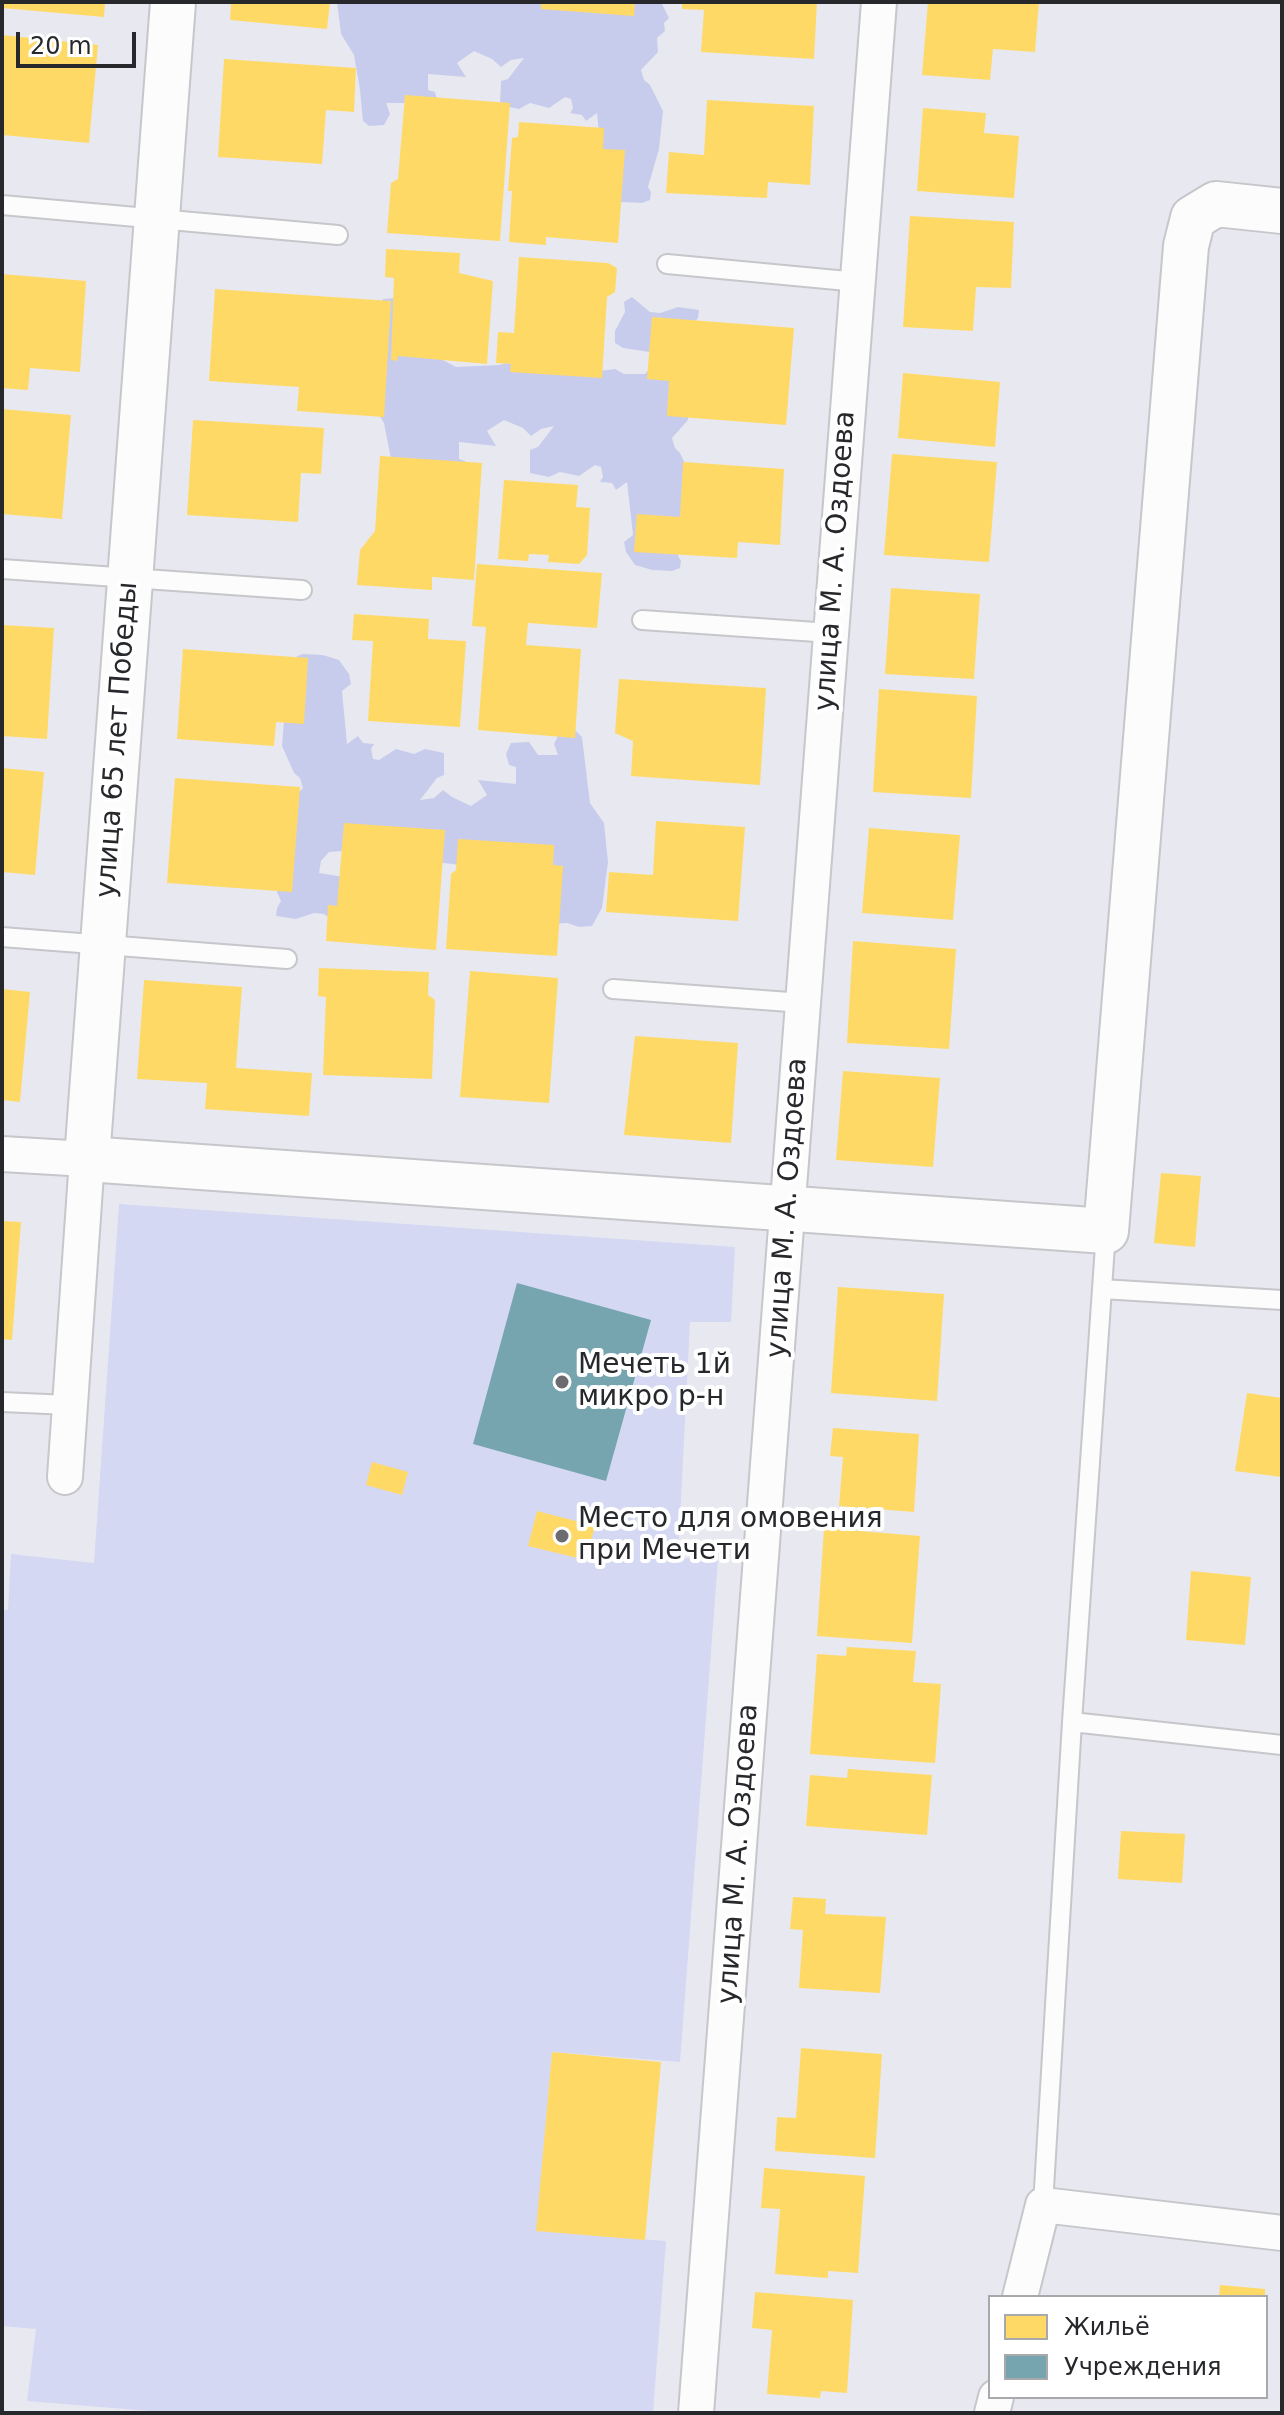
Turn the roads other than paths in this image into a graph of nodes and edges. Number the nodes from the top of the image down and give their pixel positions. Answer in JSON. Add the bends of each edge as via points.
{"nodes":[{"id":1,"x":173,"y":2,"type":"edge"},
{"id":2,"x":879,"y":2,"type":"edge"},
{"id":3,"x":2,"y":205,"type":"edge"},
{"id":4,"x":1282,"y":211,"type":"edge"},
{"id":5,"x":157,"y":219,"type":"junction"},
{"id":6,"x":338,"y":235,"type":"dead end"},
{"id":7,"x":667,"y":264,"type":"dead end"},
{"id":8,"x":858,"y":282,"type":"junction"},
{"id":9,"x":2,"y":569,"type":"edge"},
{"id":10,"x":130,"y":578,"type":"junction"},
{"id":11,"x":302,"y":590,"type":"dead end"},
{"id":12,"x":642,"y":620,"type":"dead end"},
{"id":13,"x":831,"y":633,"type":"junction"},
{"id":14,"x":2,"y":937,"type":"edge"},
{"id":15,"x":103,"y":945,"type":"junction"},
{"id":16,"x":287,"y":959,"type":"dead end"},
{"id":17,"x":613,"y":989,"type":"dead end"},
{"id":18,"x":803,"y":1003,"type":"junction"},
{"id":19,"x":2,"y":1154,"type":"edge"},
{"id":20,"x":87,"y":1159,"type":"junction"},
{"id":21,"x":788,"y":1208,"type":"junction"},
{"id":22,"x":1106,"y":1231,"type":"junction"},
{"id":23,"x":1102,"y":1289,"type":"junction"},
{"id":24,"x":1282,"y":1300,"type":"edge"},
{"id":25,"x":2,"y":1402,"type":"edge"},
{"id":26,"x":69,"y":1405,"type":"junction"},
{"id":27,"x":65,"y":1477,"type":"dead end"},
{"id":28,"x":1072,"y":1722,"type":"junction"},
{"id":29,"x":1282,"y":1745,"type":"edge"},
{"id":30,"x":1043,"y":2205,"type":"junction"},
{"id":31,"x":1282,"y":2233,"type":"edge"},
{"id":32,"x":1020,"y":2295,"type":"edge"},
{"id":33,"x":696,"y":2413,"type":"edge"}],
"edges":[{"from":1,"to":5,"type":"street","name":"улица 65 лет Победы"},
{"from":2,"to":8,"type":"street","name":"улица М. А. Оздоева"},
{"from":3,"to":5,"type":"lane"},
{"from":4,"to":22,"type":"street","via":[[1216,204],[1193,218],[1186,246]]},
{"from":5,"to":6,"type":"lane"},
{"from":5,"to":10,"type":"street","name":"улица 65 лет Победы"},
{"from":7,"to":8,"type":"lane"},
{"from":8,"to":13,"type":"street","name":"улица М. А. Оздоева"},
{"from":9,"to":10,"type":"lane"},
{"from":10,"to":11,"type":"lane"},
{"from":10,"to":15,"type":"street","name":"улица 65 лет Победы"},
{"from":12,"to":13,"type":"lane"},
{"from":13,"to":18,"type":"street","name":"улица М. А. Оздоева"},
{"from":14,"to":15,"type":"lane"},
{"from":15,"to":16,"type":"lane"},
{"from":15,"to":20,"type":"street","name":"улица 65 лет Победы"},
{"from":17,"to":18,"type":"lane"},
{"from":18,"to":21,"type":"street","name":"улица М. А. Оздоева"},
{"from":19,"to":20,"type":"street"},
{"from":20,"to":21,"type":"street"},
{"from":20,"to":26,"type":"street","name":"улица 65 лет Победы"},
{"from":21,"to":22,"type":"street"},
{"from":21,"to":33,"type":"street","name":"улица М. А. Оздоева"},
{"from":22,"to":23,"type":"lane"},
{"from":23,"to":24,"type":"lane"},
{"from":23,"to":28,"type":"lane"},
{"from":25,"to":26,"type":"lane"},
{"from":26,"to":27,"type":"street","name":"улица 65 лет Победы"},
{"from":28,"to":29,"type":"lane"},
{"from":28,"to":30,"type":"lane"},
{"from":30,"to":31,"type":"street"},
{"from":30,"to":32,"type":"street"}]}
